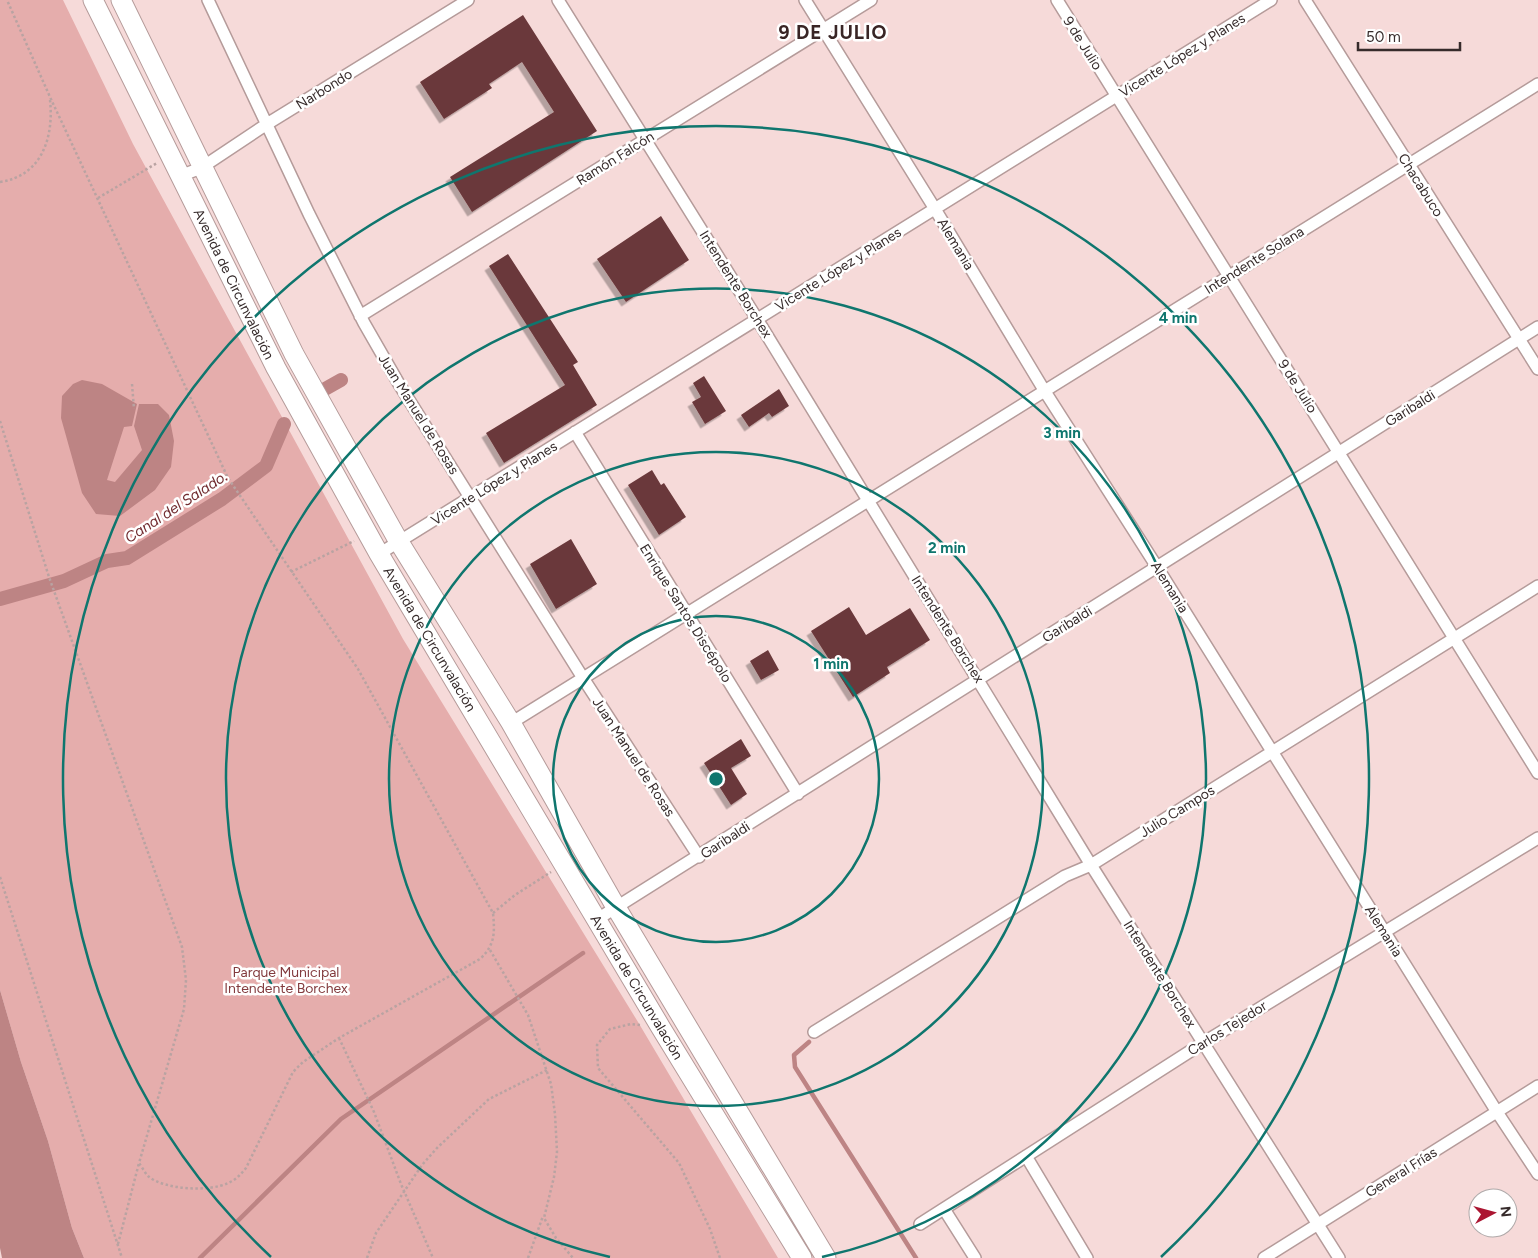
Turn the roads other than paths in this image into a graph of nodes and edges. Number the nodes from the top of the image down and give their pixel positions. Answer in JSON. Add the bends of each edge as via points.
{"nodes":[{"id":1,"x":93,"y":0,"type":"edge"},
{"id":2,"x":122,"y":0,"type":"edge"},
{"id":3,"x":208,"y":0,"type":"edge"},
{"id":4,"x":468,"y":0,"type":"edge"},
{"id":5,"x":558,"y":0,"type":"edge"},
{"id":6,"x":805,"y":0,"type":"edge"},
{"id":7,"x":871,"y":0,"type":"edge"},
{"id":8,"x":1057,"y":0,"type":"edge"},
{"id":9,"x":1271,"y":0,"type":"edge"},
{"id":10,"x":1305,"y":0,"type":"edge"},
{"id":11,"x":823,"y":30,"type":"junction"},
{"id":12,"x":1538,"y":84,"type":"edge"},
{"id":13,"x":1117,"y":96,"type":"junction"},
{"id":14,"x":267,"y":124,"type":"junction"},
{"id":15,"x":645,"y":140,"type":"junction"},
{"id":16,"x":1408,"y":165,"type":"junction"},
{"id":17,"x":202,"y":168,"type":"junction"},
{"id":18,"x":180,"y":176,"type":"junction"},
{"id":19,"x":934,"y":209,"type":"junction"},
{"id":20,"x":1229,"y":276,"type":"junction"},
{"id":21,"x":360,"y":316,"type":"junction"},
{"id":22,"x":757,"y":318,"type":"junction"},
{"id":23,"x":1538,"y":327,"type":"edge"},
{"id":24,"x":1519,"y":339,"type":"junction"},
{"id":25,"x":1538,"y":369,"type":"edge"},
{"id":26,"x":1044,"y":390,"type":"junction"},
{"id":27,"x":575,"y":432,"type":"junction"},
{"id":28,"x":1339,"y":452,"type":"junction"},
{"id":29,"x":470,"y":498,"type":"junction"},
{"id":30,"x":869,"y":501,"type":"junction"},
{"id":31,"x":399,"y":542,"type":"junction"},
{"id":32,"x":379,"y":554,"type":"junction"},
{"id":33,"x":1158,"y":567,"type":"junction"},
{"id":34,"x":1538,"y":586,"type":"edge"},
{"id":35,"x":686,"y":613,"type":"junction"},
{"id":36,"x":1455,"y":639,"type":"junction"},
{"id":37,"x":582,"y":678,"type":"junction"},
{"id":38,"x":979,"y":679,"type":"junction"},
{"id":39,"x":511,"y":723,"type":"junction"},
{"id":40,"x":1273,"y":752,"type":"junction"},
{"id":41,"x":1538,"y":773,"type":"edge"},
{"id":42,"x":798,"y":794,"type":"junction"},
{"id":43,"x":1538,"y":838,"type":"edge"},
{"id":44,"x":698,"y":857,"type":"junction"},
{"id":45,"x":1091,"y":865,"type":"junction"},
{"id":46,"x":617,"y":909,"type":"junction"},
{"id":47,"x":596,"y":920,"type":"junction"},
{"id":48,"x":1384,"y":931,"type":"junction"},
{"id":49,"x":814,"y":1032,"type":"dead end"},
{"id":50,"x":1202,"y":1043,"type":"junction"},
{"id":51,"x":1538,"y":1086,"type":"edge"},
{"id":52,"x":1497,"y":1112,"type":"junction"},
{"id":53,"x":1026,"y":1156,"type":"junction"},
{"id":54,"x":1538,"y":1174,"type":"edge"},
{"id":55,"x":944,"y":1209,"type":"junction"},
{"id":56,"x":920,"y":1224,"type":"dead end"},
{"id":57,"x":1318,"y":1224,"type":"junction"},
{"id":58,"x":802,"y":1258,"type":"edge"},
{"id":59,"x":826,"y":1258,"type":"edge"},
{"id":60,"x":975,"y":1258,"type":"edge"},
{"id":61,"x":1088,"y":1258,"type":"edge"},
{"id":62,"x":1264,"y":1258,"type":"edge"},
{"id":63,"x":1339,"y":1258,"type":"edge"}],
"edges":[{"from":1,"to":18,"type":"highway","name":"Avenida de Circunvalación"},
{"from":2,"to":17,"type":"highway","name":"Avenida de Circunvalación"},
{"from":3,"to":14,"type":"street","name":"Juan Manuel de Rosas"},
{"from":4,"to":14,"type":"street","name":"Narbondo"},
{"from":5,"to":15,"type":"street","name":"Intendente Borchex"},
{"from":6,"to":11,"type":"street","name":"Alemania"},
{"from":7,"to":11,"type":"street","name":"Ramón Falcón"},
{"from":8,"to":13,"type":"street","name":"9 de Julio"},
{"from":9,"to":13,"type":"street","name":"Vicente López y Planes"},
{"from":10,"to":16,"type":"street","name":"Chacabuco"},
{"from":11,"to":15,"type":"street","name":"Ramón Falcón"},
{"from":11,"to":19,"type":"street","name":"Alemania"},
{"from":12,"to":16,"type":"street","name":"Intendente Solana"},
{"from":13,"to":19,"type":"street","name":"Vicente López y Planes"},
{"from":13,"to":20,"type":"street","name":"9 de Julio"},
{"from":14,"to":17,"type":"street","name":"Narbondo"},
{"from":14,"to":21,"type":"street","name":"Juan Manuel de Rosas"},
{"from":15,"to":21,"type":"street","name":"Ramón Falcón"},
{"from":15,"to":22,"type":"street","name":"Intendente Borchex"},
{"from":16,"to":20,"type":"street","name":"Intendente Solana"},
{"from":16,"to":24,"type":"street","name":"Chacabuco"},
{"from":17,"to":18,"type":"street","name":"Narbondo"},
{"from":17,"to":31,"type":"highway","name":"Avenida de Circunvalación","via":[[294,354]]},
{"from":18,"to":32,"type":"highway","name":"Avenida de Circunvalación","via":[[276,368]]},
{"from":19,"to":22,"type":"street","name":"Vicente López y Planes"},
{"from":19,"to":26,"type":"street","name":"Alemania"},
{"from":20,"to":26,"type":"street","name":"Intendente Solana"},
{"from":20,"to":28,"type":"street","name":"9 de Julio"},
{"from":21,"to":29,"type":"street","name":"Juan Manuel de Rosas","via":[[398,384]]},
{"from":22,"to":27,"type":"street","name":"Vicente López y Planes"},
{"from":22,"to":30,"type":"street","name":"Intendente Borchex"},
{"from":23,"to":24,"type":"street","name":"Garibaldi"},
{"from":24,"to":25,"type":"street","name":"Chacabuco"},
{"from":24,"to":28,"type":"street","name":"Garibaldi"},
{"from":26,"to":30,"type":"street","name":"Intendente Solana"},
{"from":26,"to":33,"type":"street","name":"Alemania"},
{"from":27,"to":29,"type":"street","name":"Vicente López y Planes"},
{"from":27,"to":35,"type":"street","name":"Enrique Santos Discépolo"},
{"from":28,"to":33,"type":"street","name":"Garibaldi"},
{"from":28,"to":36,"type":"street","name":"9 de Julio"},
{"from":29,"to":31,"type":"street","name":"Vicente López y Planes"},
{"from":29,"to":37,"type":"street","name":"Juan Manuel de Rosas"},
{"from":30,"to":35,"type":"street","name":"Intendente Solana"},
{"from":30,"to":38,"type":"street","name":"Intendente Borchex"},
{"from":31,"to":32,"type":"street","name":"Vicente López y Planes"},
{"from":31,"to":39,"type":"highway","name":"Avenida de Circunvalación"},
{"from":32,"to":47,"type":"highway","name":"Avenida de Circunvalación"},
{"from":33,"to":38,"type":"street","name":"Garibaldi"},
{"from":33,"to":40,"type":"street","name":"Alemania"},
{"from":34,"to":36,"type":"street","name":"Julio Campos"},
{"from":35,"to":37,"type":"street","name":"Intendente Solana"},
{"from":35,"to":42,"type":"street","name":"Enrique Santos Discépolo"},
{"from":36,"to":40,"type":"street","name":"Julio Campos"},
{"from":36,"to":41,"type":"street","name":"9 de Julio"},
{"from":37,"to":39,"type":"street","name":"Intendente Solana"},
{"from":37,"to":44,"type":"street","name":"Juan Manuel de Rosas"},
{"from":38,"to":42,"type":"street","name":"Garibaldi"},
{"from":38,"to":45,"type":"street","name":"Intendente Borchex"},
{"from":39,"to":46,"type":"highway","name":"Avenida de Circunvalación"},
{"from":40,"to":45,"type":"street","name":"Julio Campos"},
{"from":40,"to":48,"type":"street","name":"Alemania"},
{"from":42,"to":44,"type":"street","name":"Garibaldi"},
{"from":43,"to":48,"type":"street","name":"Carlos Tejedor"},
{"from":44,"to":46,"type":"street","name":"Garibaldi"},
{"from":45,"to":49,"type":"street","name":"Julio Campos","via":[[1066,876]]},
{"from":45,"to":50,"type":"street","name":"Intendente Borchex"},
{"from":46,"to":47,"type":"street","name":"Garibaldi"},
{"from":46,"to":59,"type":"highway","name":"Avenida de Circunvalación"},
{"from":47,"to":58,"type":"highway","name":"Avenida de Circunvalación"},
{"from":48,"to":50,"type":"street","name":"Carlos Tejedor"},
{"from":48,"to":52,"type":"street","name":"Alemania"},
{"from":50,"to":53,"type":"street","name":"Carlos Tejedor"},
{"from":50,"to":57,"type":"street","name":"Intendente Borchex"},
{"from":51,"to":52,"type":"street","name":"General Frías"},
{"from":52,"to":54,"type":"street","name":"Alemania"},
{"from":52,"to":57,"type":"street","name":"General Frías"},
{"from":53,"to":55,"type":"street","name":"Carlos Tejedor"},
{"from":53,"to":61,"type":"street"},
{"from":55,"to":56,"type":"street","name":"Carlos Tejedor"},
{"from":55,"to":60,"type":"street"},
{"from":57,"to":62,"type":"street","name":"General Frías"},
{"from":57,"to":63,"type":"street","name":"Intendente Borchex"}]}
